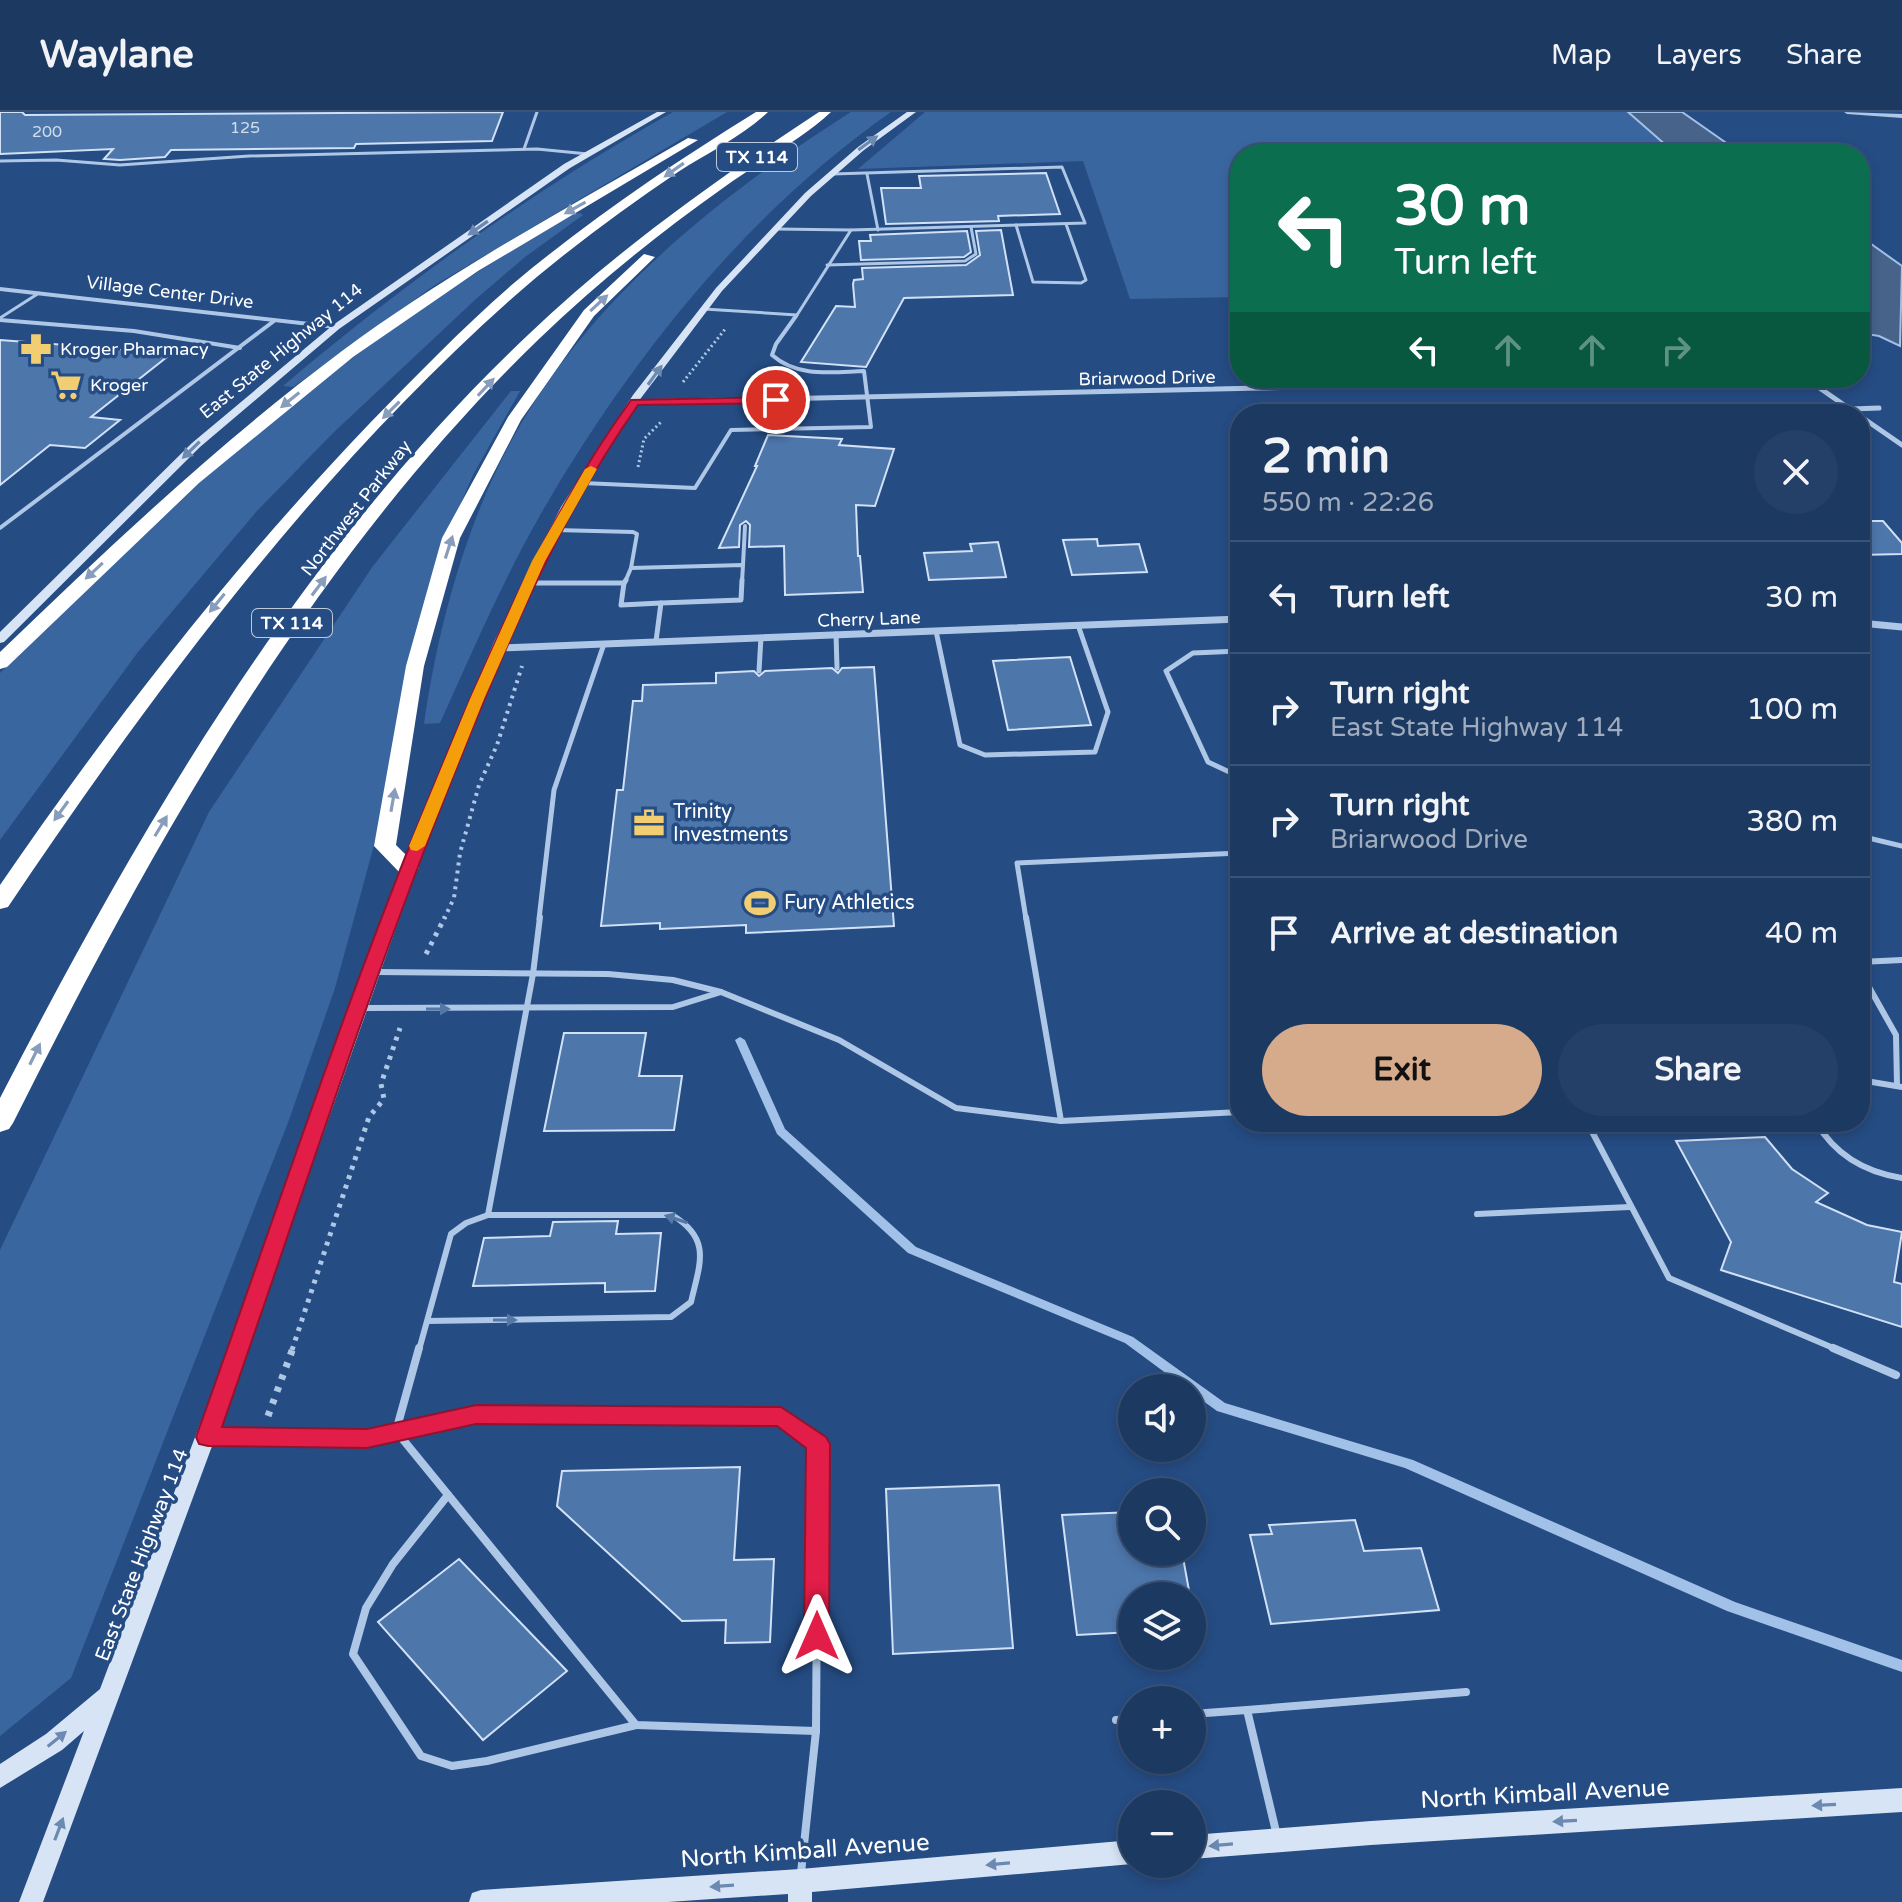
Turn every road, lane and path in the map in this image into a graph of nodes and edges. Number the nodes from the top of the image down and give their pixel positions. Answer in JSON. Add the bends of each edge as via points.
{"nodes":[{"id":1,"x":537,"y":112,"type":"edge"},
{"id":2,"x":662,"y":112,"type":"edge"},
{"id":3,"x":739,"y":112,"type":"edge"},
{"id":4,"x":763,"y":112,"type":"edge"},
{"id":5,"x":826,"y":112,"type":"edge"},
{"id":6,"x":912,"y":112,"type":"edge"},
{"id":7,"x":1847,"y":112,"type":"edge"},
{"id":8,"x":1902,"y":116,"type":"edge"},
{"id":9,"x":524,"y":149,"type":"junction"},
{"id":10,"x":588,"y":154,"type":"junction"},
{"id":11,"x":0,"y":161,"type":"edge"},
{"id":12,"x":833,"y":174,"type":"junction"},
{"id":13,"x":867,"y":174,"type":"junction"},
{"id":14,"x":690,"y":204,"type":"junction"},
{"id":15,"x":1066,"y":224,"type":"junction"},
{"id":16,"x":1016,"y":225,"type":"junction"},
{"id":17,"x":971,"y":227,"type":"junction"},
{"id":18,"x":776,"y":229,"type":"junction"},
{"id":19,"x":851,"y":230,"type":"junction"},
{"id":20,"x":878,"y":230,"type":"junction"},
{"id":21,"x":827,"y":265,"type":"junction"},
{"id":22,"x":0,"y":289,"type":"edge"},
{"id":23,"x":39,"y":293,"type":"junction"},
{"id":24,"x":704,"y":309,"type":"junction"},
{"id":25,"x":734,"y":311,"type":"junction"},
{"id":26,"x":797,"y":315,"type":"junction"},
{"id":27,"x":0,"y":319,"type":"edge"},
{"id":28,"x":274,"y":321,"type":"junction"},
{"id":29,"x":336,"y":327,"type":"junction"},
{"id":30,"x":240,"y":348,"type":"junction"},
{"id":31,"x":1307,"y":388,"type":"edge"},
{"id":32,"x":1820,"y":388,"type":"edge"},
{"id":33,"x":866,"y":399,"type":"junction"},
{"id":34,"x":635,"y":402,"type":"junction"},
{"id":35,"x":657,"y":402,"type":"junction"},
{"id":36,"x":1843,"y":404,"type":"edge"},
{"id":37,"x":1870,"y":408,"type":"edge"},
{"id":38,"x":1879,"y":408,"type":"dead end"},
{"id":39,"x":1870,"y":423,"type":"edge"},
{"id":40,"x":1902,"y":445,"type":"edge"},
{"id":41,"x":583,"y":483,"type":"junction"},
{"id":42,"x":623,"y":485,"type":"junction"},
{"id":43,"x":745,"y":526,"type":"dead end"},
{"id":44,"x":0,"y":528,"type":"edge"},
{"id":45,"x":556,"y":530,"type":"junction"},
{"id":46,"x":743,"y":565,"type":"junction"},
{"id":47,"x":631,"y":568,"type":"junction"},
{"id":48,"x":529,"y":583,"type":"junction"},
{"id":49,"x":624,"y":583,"type":"junction"},
{"id":50,"x":661,"y":603,"type":"junction"},
{"id":51,"x":1230,"y":619,"type":"edge"},
{"id":52,"x":1870,"y":624,"type":"edge"},
{"id":53,"x":1078,"y":625,"type":"junction"},
{"id":54,"x":1902,"y":627,"type":"edge"},
{"id":55,"x":936,"y":631,"type":"junction"},
{"id":56,"x":836,"y":634,"type":"junction"},
{"id":57,"x":761,"y":637,"type":"junction"},
{"id":58,"x":0,"y":639,"type":"edge"},
{"id":59,"x":656,"y":641,"type":"junction"},
{"id":60,"x":604,"y":644,"type":"junction"},
{"id":61,"x":529,"y":646,"type":"junction"},
{"id":62,"x":500,"y":648,"type":"junction"},
{"id":63,"x":1230,"y":651,"type":"edge"},
{"id":64,"x":0,"y":663,"type":"edge"},
{"id":65,"x":837,"y":668,"type":"dead end"},
{"id":66,"x":759,"y":671,"type":"dead end"},
{"id":67,"x":1230,"y":772,"type":"edge"},
{"id":68,"x":1870,"y":838,"type":"edge"},
{"id":69,"x":1902,"y":846,"type":"edge"},
{"id":70,"x":1230,"y":853,"type":"edge"},
{"id":71,"x":408,"y":868,"type":"junction"},
{"id":72,"x":0,"y":902,"type":"edge"},
{"id":73,"x":1902,"y":960,"type":"edge"},
{"id":74,"x":1870,"y":962,"type":"edge"},
{"id":75,"x":372,"y":972,"type":"junction"},
{"id":76,"x":419,"y":972,"type":"junction"},
{"id":77,"x":533,"y":974,"type":"junction"},
{"id":78,"x":1870,"y":989,"type":"edge"},
{"id":79,"x":721,"y":992,"type":"junction"},
{"id":80,"x":360,"y":1008,"type":"junction"},
{"id":81,"x":407,"y":1008,"type":"junction"},
{"id":82,"x":527,"y":1009,"type":"junction"},
{"id":83,"x":1870,"y":1082,"type":"edge"},
{"id":84,"x":1900,"y":1086,"type":"edge"},
{"id":85,"x":1230,"y":1113,"type":"edge"},
{"id":86,"x":1061,"y":1121,"type":"junction"},
{"id":87,"x":0,"y":1123,"type":"edge"},
{"id":88,"x":1592,"y":1132,"type":"edge"},
{"id":89,"x":1821,"y":1132,"type":"edge"},
{"id":90,"x":1902,"y":1178,"type":"edge"},
{"id":91,"x":1630,"y":1207,"type":"junction"},
{"id":92,"x":1477,"y":1214,"type":"dead end"},
{"id":93,"x":488,"y":1215,"type":"junction"},
{"id":94,"x":427,"y":1321,"type":"junction"},
{"id":95,"x":1896,"y":1375,"type":"dead end"},
{"id":96,"x":396,"y":1431,"type":"junction"},
{"id":97,"x":208,"y":1437,"type":"junction"},
{"id":98,"x":262,"y":1437,"type":"junction"},
{"id":99,"x":448,"y":1495,"type":"junction"},
{"id":100,"x":1466,"y":1692,"type":"dead end"},
{"id":101,"x":110,"y":1694,"type":"junction"},
{"id":102,"x":1247,"y":1710,"type":"junction"},
{"id":103,"x":1206,"y":1713,"type":"edge"},
{"id":104,"x":636,"y":1725,"type":"junction"},
{"id":105,"x":816,"y":1731,"type":"junction"},
{"id":106,"x":0,"y":1777,"type":"edge"},
{"id":107,"x":1902,"y":1800,"type":"edge"},
{"id":108,"x":1278,"y":1840,"type":"junction"},
{"id":109,"x":1206,"y":1846,"type":"edge"},
{"id":110,"x":1118,"y":1854,"type":"edge"},
{"id":111,"x":800,"y":1891,"type":"edge"},
{"id":112,"x":31,"y":1902,"type":"edge"},
{"id":113,"x":481,"y":1902,"type":"edge"}],
"edges":[{"from":1,"to":9,"type":"lane"},
{"from":2,"to":10,"type":"main road","name":"East State Highway 114"},
{"from":3,"to":64,"type":"highway","one_way":true,"via":[[401,315],[226,452]]},
{"from":4,"to":72,"type":"highway","name":"Northwest Parkway","number":"TX 114","one_way":true,"via":[[668,174],[522,284],[353,449],[178,653]]},
{"from":5,"to":14,"type":"highway","name":"Northwest Parkway","number":"TX 114"},
{"from":12,"to":6,"type":"main road","name":"East State Highway 114","one_way":true},
{"from":7,"to":8,"type":"street"},
{"from":9,"to":10,"type":"lane"},
{"from":9,"to":11,"type":"lane","via":[[120,165]]},
{"from":10,"to":29,"type":"main road","name":"East State Highway 114","one_way":true},
{"from":12,"to":13,"type":"lane"},
{"from":12,"to":18,"type":"main road","name":"East State Highway 114"},
{"from":13,"to":15,"type":"lane","via":[[1062,167],[1085,223]]},
{"from":13,"to":20,"type":"lane"},
{"from":71,"to":14,"type":"highway","one_way":true,"via":[[385,846],[415,666],[451,538],[513,420],[589,313],[693,220]]},
{"from":87,"to":14,"type":"highway","name":"Northwest Parkway","number":"TX 114","one_way":true,"via":[[101,927],[241,693],[296,618],[415,462],[531,339]]},
{"from":15,"to":16,"type":"lane"},
{"from":15,"to":16,"type":"lane","via":[[1086,280],[1081,283],[1033,282]]},
{"from":16,"to":17,"type":"lane"},
{"from":17,"to":20,"type":"lane"},
{"from":17,"to":21,"type":"lane","via":[[976,254],[965,261]]},
{"from":18,"to":19,"type":"lane"},
{"from":18,"to":24,"type":"main road","name":"East State Highway 114"},
{"from":19,"to":20,"type":"lane"},
{"from":19,"to":21,"type":"lane"},
{"from":21,"to":26,"type":"lane"},
{"from":22,"to":23,"type":"street","name":"Village Center Drive"},
{"from":23,"to":27,"type":"lane"},
{"from":23,"to":28,"type":"street","name":"Village Center Drive"},
{"from":24,"to":25,"type":"lane"},
{"from":34,"to":24,"type":"main road","name":"East State Highway 114","one_way":true},
{"from":25,"to":26,"type":"lane"},
{"from":25,"to":35,"type":"path","via":[[718,341],[683,383],[664,389]]},
{"from":26,"to":33,"type":"lane","via":[[772,355],[781,366],[864,371]]},
{"from":27,"to":30,"type":"lane","via":[[134,331]]},
{"from":28,"to":29,"type":"street","name":"Village Center Drive"},
{"from":28,"to":30,"type":"lane"},
{"from":29,"to":58,"type":"main road","name":"East State Highway 114","one_way":true,"via":[[196,445]]},
{"from":30,"to":44,"type":"lane"},
{"from":31,"to":33,"type":"street","name":"Briarwood Drive"},
{"from":32,"to":36,"type":"street"},
{"from":33,"to":35,"type":"street","name":"Briarwood Drive"},
{"from":33,"to":42,"type":"lane","via":[[871,427],[731,430],[695,488]]},
{"from":34,"to":35,"type":"street","name":"Briarwood Drive"},
{"from":34,"to":41,"type":"main road","name":"East State Highway 114"},
{"from":35,"to":42,"type":"path","via":[[652,411],[659,414],[660,425],[644,439],[641,464]]},
{"from":37,"to":38,"type":"street"},
{"from":39,"to":40,"type":"street"},
{"from":41,"to":42,"type":"lane"},
{"from":41,"to":45,"type":"main road","name":"East State Highway 114"},
{"from":43,"to":46,"type":"lane"},
{"from":45,"to":47,"type":"lane","via":[[637,534]]},
{"from":45,"to":48,"type":"main road","name":"East State Highway 114"},
{"from":46,"to":47,"type":"lane"},
{"from":46,"to":50,"type":"lane","via":[[741,600]]},
{"from":47,"to":49,"type":"lane"},
{"from":48,"to":49,"type":"lane"},
{"from":48,"to":62,"type":"main road","name":"East State Highway 114"},
{"from":49,"to":50,"type":"lane","via":[[621,605]]},
{"from":50,"to":59,"type":"lane"},
{"from":51,"to":53,"type":"street","name":"Cherry Lane"},
{"from":52,"to":54,"type":"street"},
{"from":53,"to":55,"type":"street","name":"Cherry Lane"},
{"from":53,"to":55,"type":"lane","via":[[1108,712],[1095,752],[985,755],[960,745]]},
{"from":55,"to":56,"type":"street","name":"Cherry Lane"},
{"from":56,"to":57,"type":"street","name":"Cherry Lane"},
{"from":56,"to":65,"type":"lane"},
{"from":57,"to":59,"type":"street","name":"Cherry Lane"},
{"from":57,"to":66,"type":"lane"},
{"from":59,"to":60,"type":"street","name":"Cherry Lane"},
{"from":60,"to":61,"type":"street","name":"Cherry Lane"},
{"from":60,"to":77,"type":"lane","via":[[554,790]]},
{"from":61,"to":62,"type":"street","name":"Cherry Lane"},
{"from":61,"to":76,"type":"path","via":[[479,785],[454,898]]},
{"from":62,"to":71,"type":"main road","name":"East State Highway 114"},
{"from":63,"to":67,"type":"lane","via":[[1193,653],[1166,671],[1208,762]]},
{"from":68,"to":69,"type":"lane"},
{"from":70,"to":86,"type":"lane","via":[[1017,863]]},
{"from":71,"to":75,"type":"main road","name":"East State Highway 114"},
{"from":73,"to":74,"type":"lane"},
{"from":75,"to":76,"type":"lane"},
{"from":75,"to":80,"type":"main road","name":"East State Highway 114"},
{"from":76,"to":77,"type":"lane"},
{"from":77,"to":79,"type":"lane","via":[[673,980]]},
{"from":77,"to":82,"type":"lane"},
{"from":78,"to":84,"type":"lane","via":[[1896,1035]]},
{"from":79,"to":82,"type":"lane","via":[[673,1007]]},
{"from":79,"to":86,"type":"lane","via":[[839,1040],[956,1108]]},
{"from":80,"to":81,"type":"lane"},
{"from":80,"to":97,"type":"main road","name":"East State Highway 114"},
{"from":81,"to":82,"type":"lane","one_way":true},
{"from":81,"to":98,"type":"path","via":[[381,1084],[384,1099],[369,1117]]},
{"from":82,"to":93,"type":"lane"},
{"from":83,"to":84,"type":"lane"},
{"from":85,"to":86,"type":"lane"},
{"from":88,"to":91,"type":"lane"},
{"from":89,"to":90,"type":"lane","via":[[1841,1154],[1863,1167]]},
{"from":91,"to":92,"type":"lane"},
{"from":91,"to":95,"type":"lane","via":[[1669,1278]]},
{"from":93,"to":94,"type":"lane","via":[[451,1234]]},
{"from":94,"to":93,"type":"lane","one_way":true,"via":[[644,1319],[671,1317],[691,1302],[701,1253],[698,1235],[689,1223],[672,1215]]},
{"from":94,"to":96,"type":"lane"},
{"from":96,"to":98,"type":"lane","via":[[367,1438]]},
{"from":96,"to":99,"type":"lane"},
{"from":96,"to":105,"type":"lane","via":[[476,1415],[781,1416],[818,1444]]},
{"from":97,"to":98,"type":"lane"},
{"from":97,"to":101,"type":"main road","name":"East State Highway 114"},
{"from":99,"to":104,"type":"lane"},
{"from":99,"to":104,"type":"lane","via":[[366,1608],[353,1654],[421,1756],[452,1766],[487,1761]]},
{"from":100,"to":102,"type":"lane"},
{"from":106,"to":101,"type":"main road","one_way":true,"via":[[54,1742]]},
{"from":112,"to":101,"type":"main road","name":"East State Highway 114","one_way":true},
{"from":102,"to":103,"type":"lane"},
{"from":102,"to":108,"type":"lane"},
{"from":104,"to":105,"type":"lane"},
{"from":105,"to":111,"type":"lane"},
{"from":107,"to":108,"type":"main road","name":"North Kimball Avenue","one_way":true},
{"from":108,"to":109,"type":"main road","name":"North Kimball Avenue","one_way":true},
{"from":110,"to":111,"type":"main road","name":"North Kimball Avenue","one_way":true},
{"from":111,"to":113,"type":"main road","name":"North Kimball Avenue","one_way":true}]}
